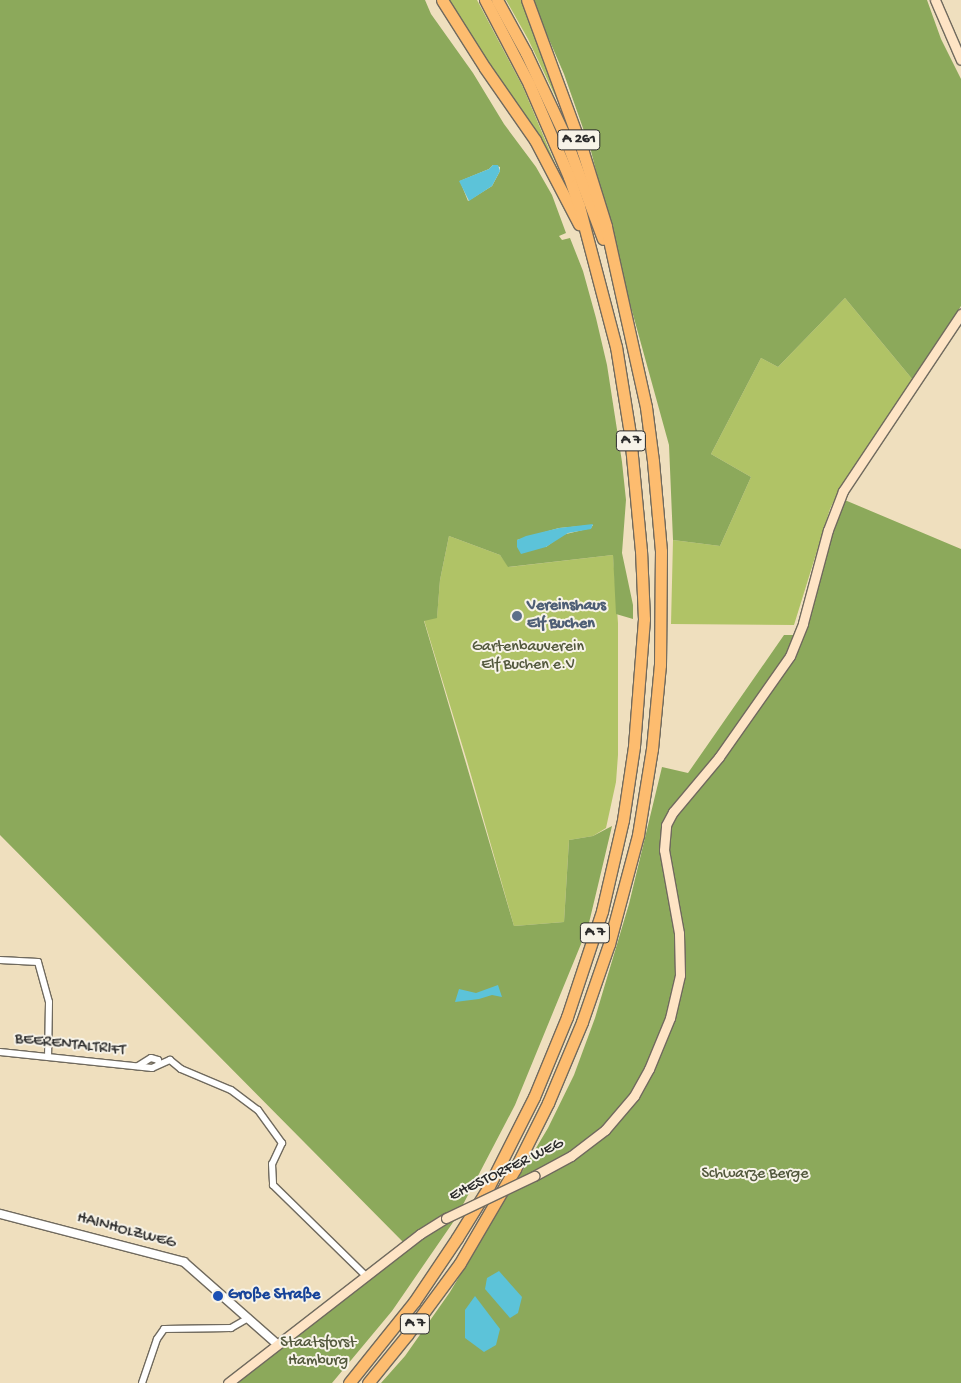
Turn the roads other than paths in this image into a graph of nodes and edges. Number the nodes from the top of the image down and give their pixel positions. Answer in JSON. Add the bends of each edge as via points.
{"nodes":[{"id":1,"x":442,"y":0,"type":"edge"},
{"id":2,"x":485,"y":0,"type":"edge"},
{"id":3,"x":497,"y":0,"type":"edge"},
{"id":4,"x":527,"y":0,"type":"edge"},
{"id":5,"x":935,"y":0,"type":"edge"},
{"id":6,"x":961,"y":60,"type":"edge"},
{"id":7,"x":586,"y":239,"type":"junction"},
{"id":8,"x":619,"y":283,"type":"junction"},
{"id":9,"x":961,"y":314,"type":"edge"},
{"id":10,"x":0,"y":960,"type":"edge"},
{"id":11,"x":0,"y":1052,"type":"edge"},
{"id":12,"x":48,"y":1057,"type":"junction"},
{"id":13,"x":0,"y":1214,"type":"edge"},
{"id":14,"x":366,"y":1276,"type":"junction"},
{"id":15,"x":248,"y":1318,"type":"junction"},
{"id":16,"x":277,"y":1344,"type":"junction"},
{"id":17,"x":142,"y":1383,"type":"edge"},
{"id":18,"x":228,"y":1383,"type":"edge"},
{"id":19,"x":349,"y":1383,"type":"edge"},
{"id":20,"x":368,"y":1383,"type":"edge"}],
"edges":[{"from":1,"to":7,"type":"highway","number":"A 261","via":[[484,68],[535,140]]},
{"from":2,"to":7,"type":"highway","number":"A 7","via":[[553,136],[579,206]]},
{"from":3,"to":8,"type":"highway","number":"A 7","via":[[563,132]]},
{"from":4,"to":8,"type":"highway","number":"A 261","via":[[583,152],[606,226]]},
{"from":5,"to":6,"type":"main road"},
{"from":7,"to":19,"type":"highway","number":"A 7","via":[[600,283],[624,393],[636,476],[642,551],[642,670],[623,820],[586,964],[534,1098],[488,1188],[457,1238],[414,1302]]},
{"from":8,"to":20,"type":"highway","number":"A 7","via":[[646,407],[661,551],[662,621],[656,711],[649,776],[637,840],[598,977],[576,1039],[544,1112],[460,1263]]},
{"from":9,"to":14,"type":"main road","name":"EHESTORFER WEG","bridge":true,"via":[[842,495],[828,530],[800,632],[784,666],[719,757],[673,812],[664,832],[681,957],[676,1000],[643,1081],[614,1120],[572,1156],[446,1218]]},
{"from":10,"to":12,"type":"street","via":[[38,962],[49,1002]]},
{"from":11,"to":12,"type":"street","name":"BEERENTALTRIFT"},
{"from":12,"to":14,"type":"street","name":"BEERENTALTRIFT","via":[[138,1066],[151,1058],[158,1060],[159,1064],[170,1060],[181,1069],[231,1090],[258,1110],[282,1143],[272,1164],[274,1185]]},
{"from":13,"to":15,"type":"street","name":"HAINHOLZWEG","via":[[184,1262]]},
{"from":14,"to":16,"type":"main road","name":"EHESTORFER WEG"},
{"from":15,"to":16,"type":"street","name":"HAINHOLZWEG"},
{"from":15,"to":17,"type":"street","via":[[230,1328],[164,1329],[157,1339]]},
{"from":16,"to":18,"type":"main road","name":"EHESTORFER WEG"}]}
